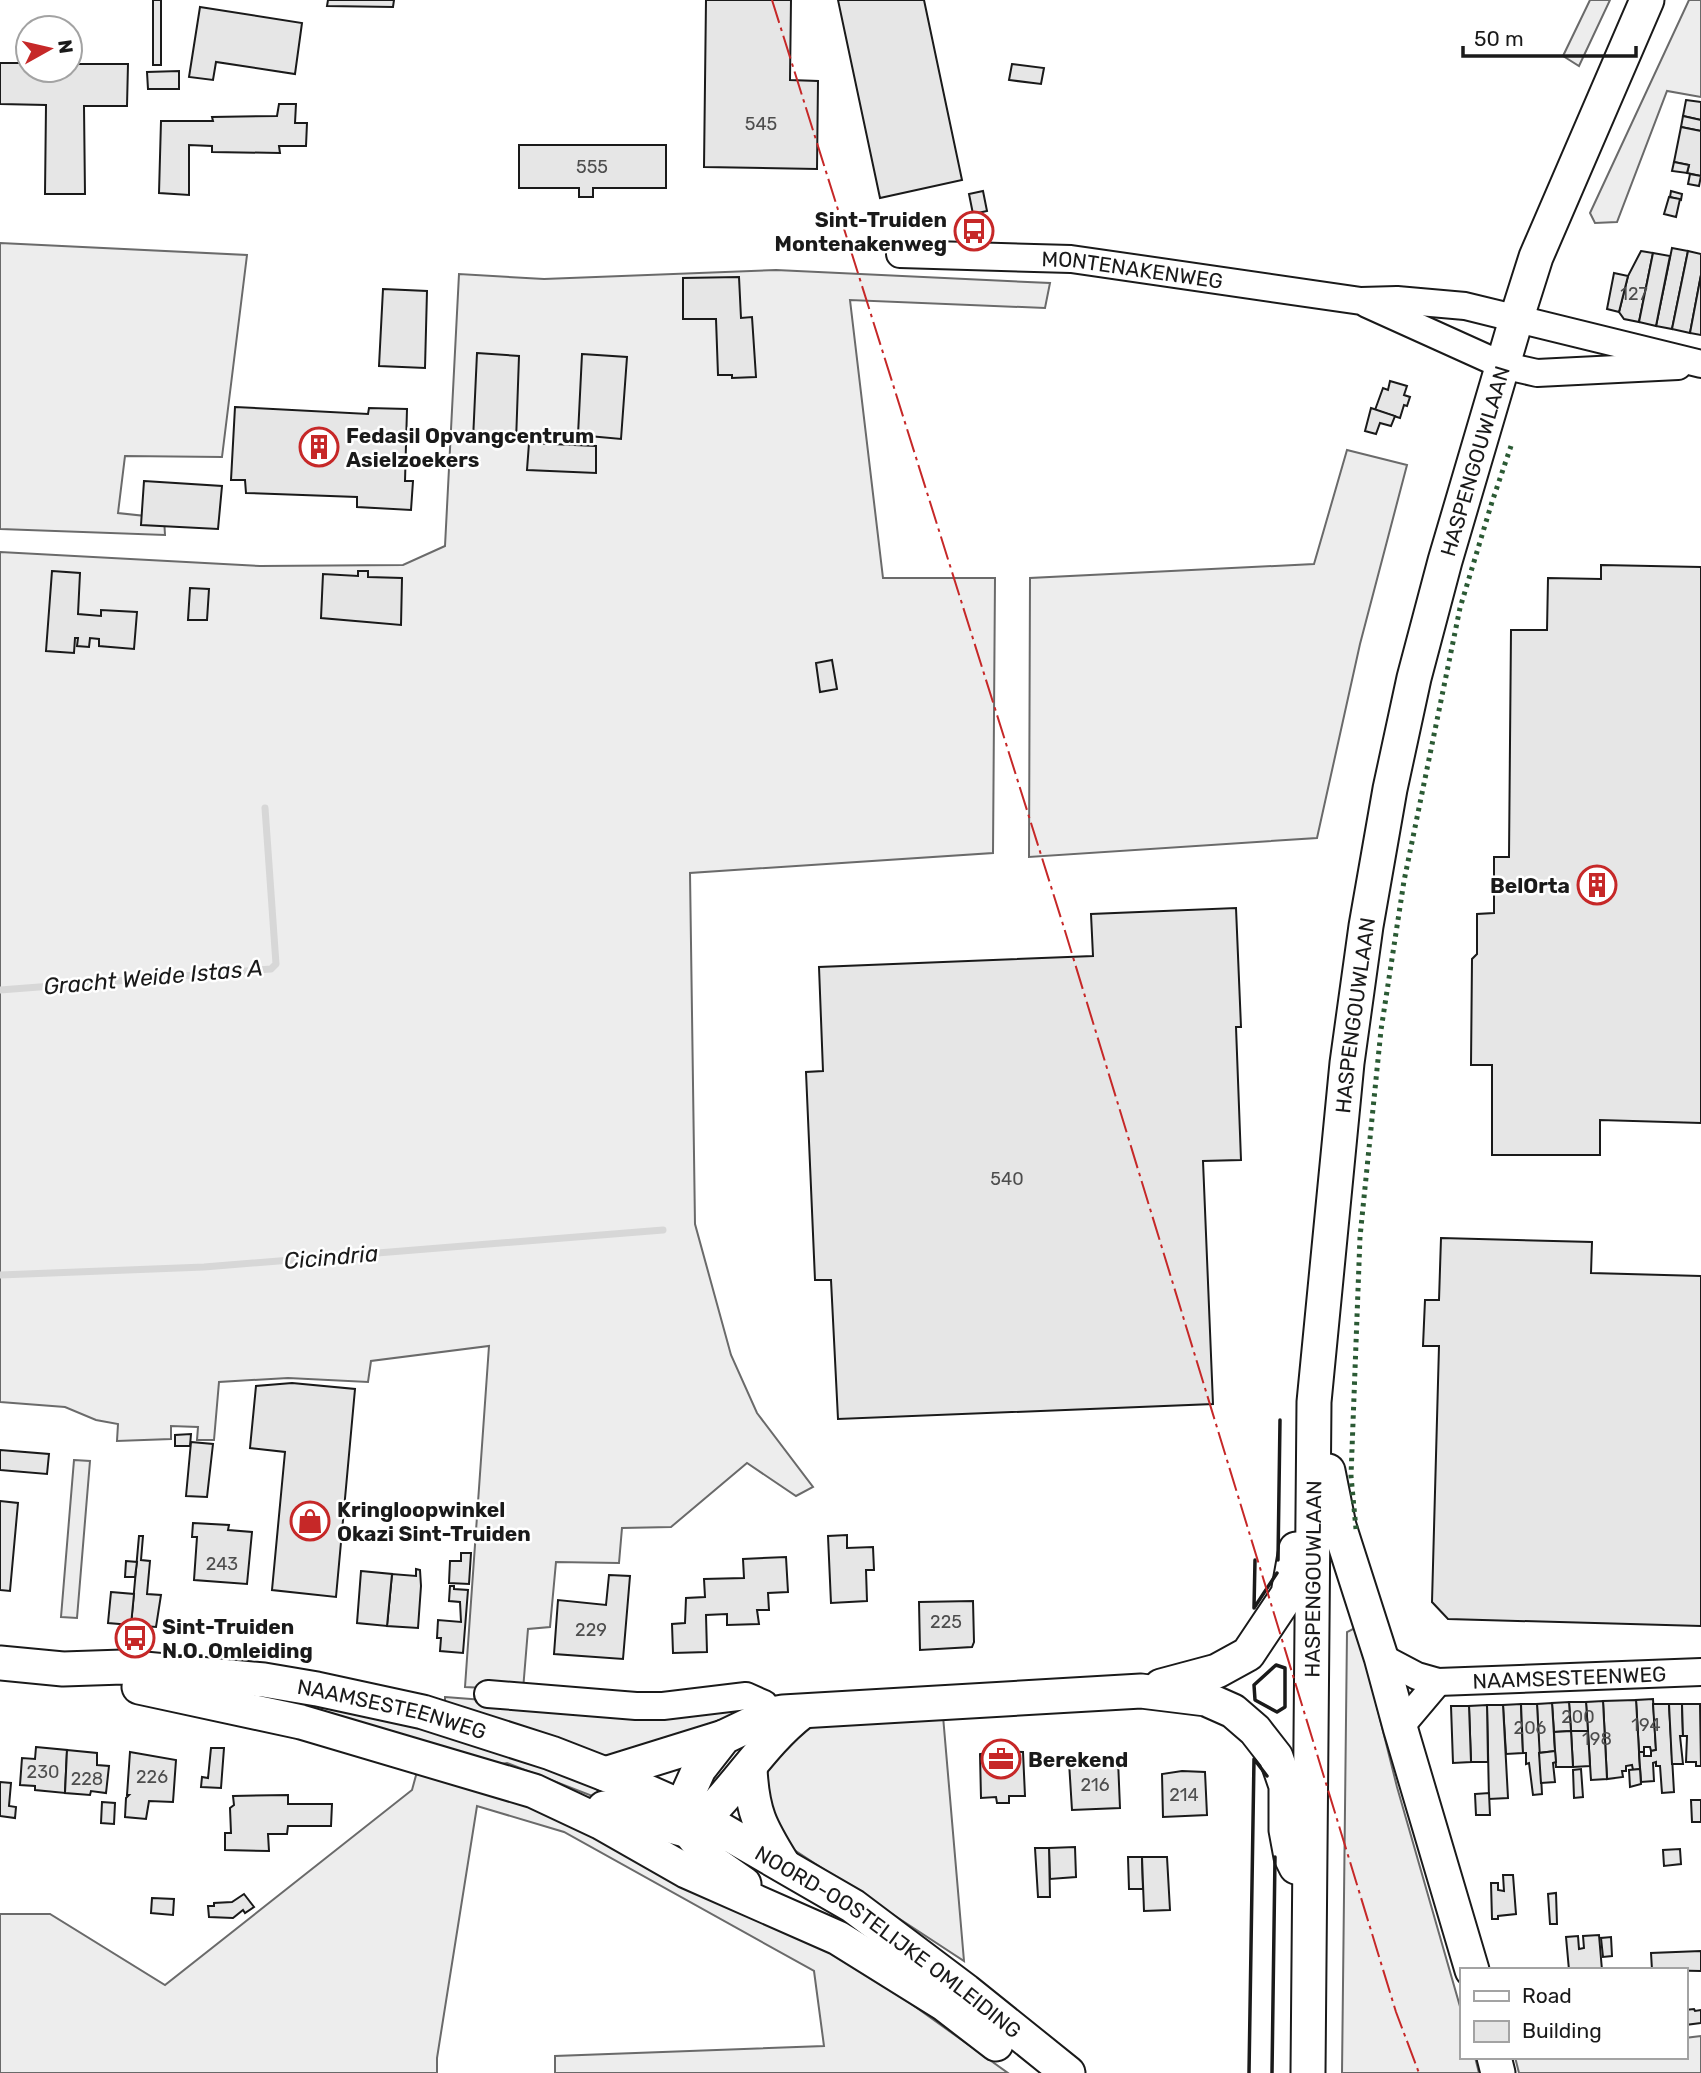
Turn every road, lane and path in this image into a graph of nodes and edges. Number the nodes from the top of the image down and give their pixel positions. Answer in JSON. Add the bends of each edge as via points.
{"nodes":[{"id":1,"x":1647,"y":0,"type":"edge"},
{"id":2,"x":900,"y":254,"type":"dead end"},
{"id":3,"x":1361,"y":301,"type":"junction"},
{"id":4,"x":1516,"y":320,"type":"junction"},
{"id":5,"x":1701,"y":364,"type":"edge"},
{"id":6,"x":1502,"y":365,"type":"junction"},
{"id":7,"x":1314,"y":1402,"type":"junction"},
{"id":8,"x":1381,"y":1657,"type":"junction"},
{"id":9,"x":0,"y":1663,"type":"edge"},
{"id":10,"x":63,"y":1669,"type":"junction"},
{"id":11,"x":1701,"y":1672,"type":"edge"},
{"id":12,"x":1438,"y":1682,"type":"junction"},
{"id":13,"x":1141,"y":1691,"type":"junction"},
{"id":14,"x":488,"y":1694,"type":"dead end"},
{"id":15,"x":785,"y":1718,"type":"junction"},
{"id":16,"x":1400,"y":1727,"type":"junction"},
{"id":17,"x":724,"y":1737,"type":"junction"},
{"id":18,"x":750,"y":1768,"type":"junction"},
{"id":19,"x":605,"y":1774,"type":"junction"},
{"id":20,"x":534,"y":1791,"type":"junction"},
{"id":21,"x":691,"y":1820,"type":"junction"},
{"id":22,"x":783,"y":1864,"type":"junction"},
{"id":23,"x":686,"y":1871,"type":"joint"},
{"id":24,"x":1309,"y":1891,"type":"junction"},
{"id":25,"x":838,"y":1938,"type":"junction"},
{"id":26,"x":1471,"y":1968,"type":"edge"},
{"id":27,"x":1034,"y":2073,"type":"edge"},
{"id":28,"x":1068,"y":2073,"type":"edge"},
{"id":29,"x":1308,"y":2073,"type":"edge"}],
"edges":[{"from":1,"to":4,"type":"main road","name":"HASPENGOUWLAAN","via":[[1536,257]]},
{"from":2,"to":3,"type":"street","name":"MONTENAKENWEG","via":[[1071,259]]},
{"from":3,"to":4,"type":"street","name":"MONTENAKENWEG","via":[[1465,306]]},
{"from":3,"to":6,"type":"street","name":"MONTENAKENWEG"},
{"from":4,"to":5,"type":"street","name":"MONTENAKENWEG"},
{"from":4,"to":6,"type":"main road","name":"HASPENGOUWLAAN"},
{"from":5,"to":6,"type":"street","name":"MONTENAKENWEG","via":[[1538,373]]},
{"from":6,"to":7,"type":"main road","name":"HASPENGOUWLAAN","via":[[1414,678],[1390,789],[1347,1063]]},
{"from":7,"to":8,"type":"main road","via":[[1339,1526]]},
{"from":7,"to":13,"type":"main road","via":[[1299,1464],[1299,1531],[1288,1594],[1248,1654],[1217,1671]]},
{"from":7,"to":24,"type":"main road","name":"HASPENGOUWLAAN"},
{"from":8,"to":12,"type":"street","name":"NAAMSESTEENWEG"},
{"from":8,"to":16,"type":"main road"},
{"from":9,"to":10,"type":"main road","name":"NAAMSESTEENWEG"},
{"from":10,"to":19,"type":"main road","name":"NAAMSESTEENWEG","via":[[123,1667],[317,1689],[423,1712]]},
{"from":10,"to":20,"type":"main road","name":"NAAMSESTEENWEG","via":[[301,1722]]},
{"from":11,"to":12,"type":"street","name":"NAAMSESTEENWEG"},
{"from":12,"to":16,"type":"street"},
{"from":13,"to":15,"type":"main road"},
{"from":13,"to":24,"type":"main road","via":[[1206,1699],[1233,1711],[1255,1730],[1276,1757],[1286,1786],[1291,1857]]},
{"from":14,"to":15,"type":"street","name":"NAAMSESTEENWEG","via":[[636,1706],[746,1696]]},
{"from":15,"to":17,"type":"main road"},
{"from":15,"to":18,"type":"main road"},
{"from":16,"to":26,"type":"main road"},
{"from":17,"to":19,"type":"main road"},
{"from":17,"to":21,"type":"main road","via":[[699,1769]]},
{"from":18,"to":21,"type":"main road"},
{"from":18,"to":22,"type":"main road","via":[[752,1804]]},
{"from":19,"to":21,"type":"main road","name":"NAAMSESTEENWEG"},
{"from":20,"to":21,"type":"main road","via":[[563,1795],[631,1817]]},
{"from":20,"to":23,"type":"main road","name":"NAAMSESTEENWEG"},
{"from":21,"to":22,"type":"main road","name":"NOORD-OOSTELIJKE OMLEIDING"},
{"from":21,"to":25,"type":"main road","via":[[714,1863],[735,1880],[825,1924]]},
{"from":22,"to":28,"type":"main road","name":"NOORD-OOSTELIJKE OMLEIDING","via":[[853,1906]]},
{"from":23,"to":25,"type":"main road","name":"NOORD-OOSTELIJKE OMLEIDING"},
{"from":24,"to":29,"type":"main road","name":"HASPENGOUWLAAN"},
{"from":25,"to":27,"type":"main road","name":"NOORD-OOSTELIJKE OMLEIDING","via":[[944,2004]]}]}
